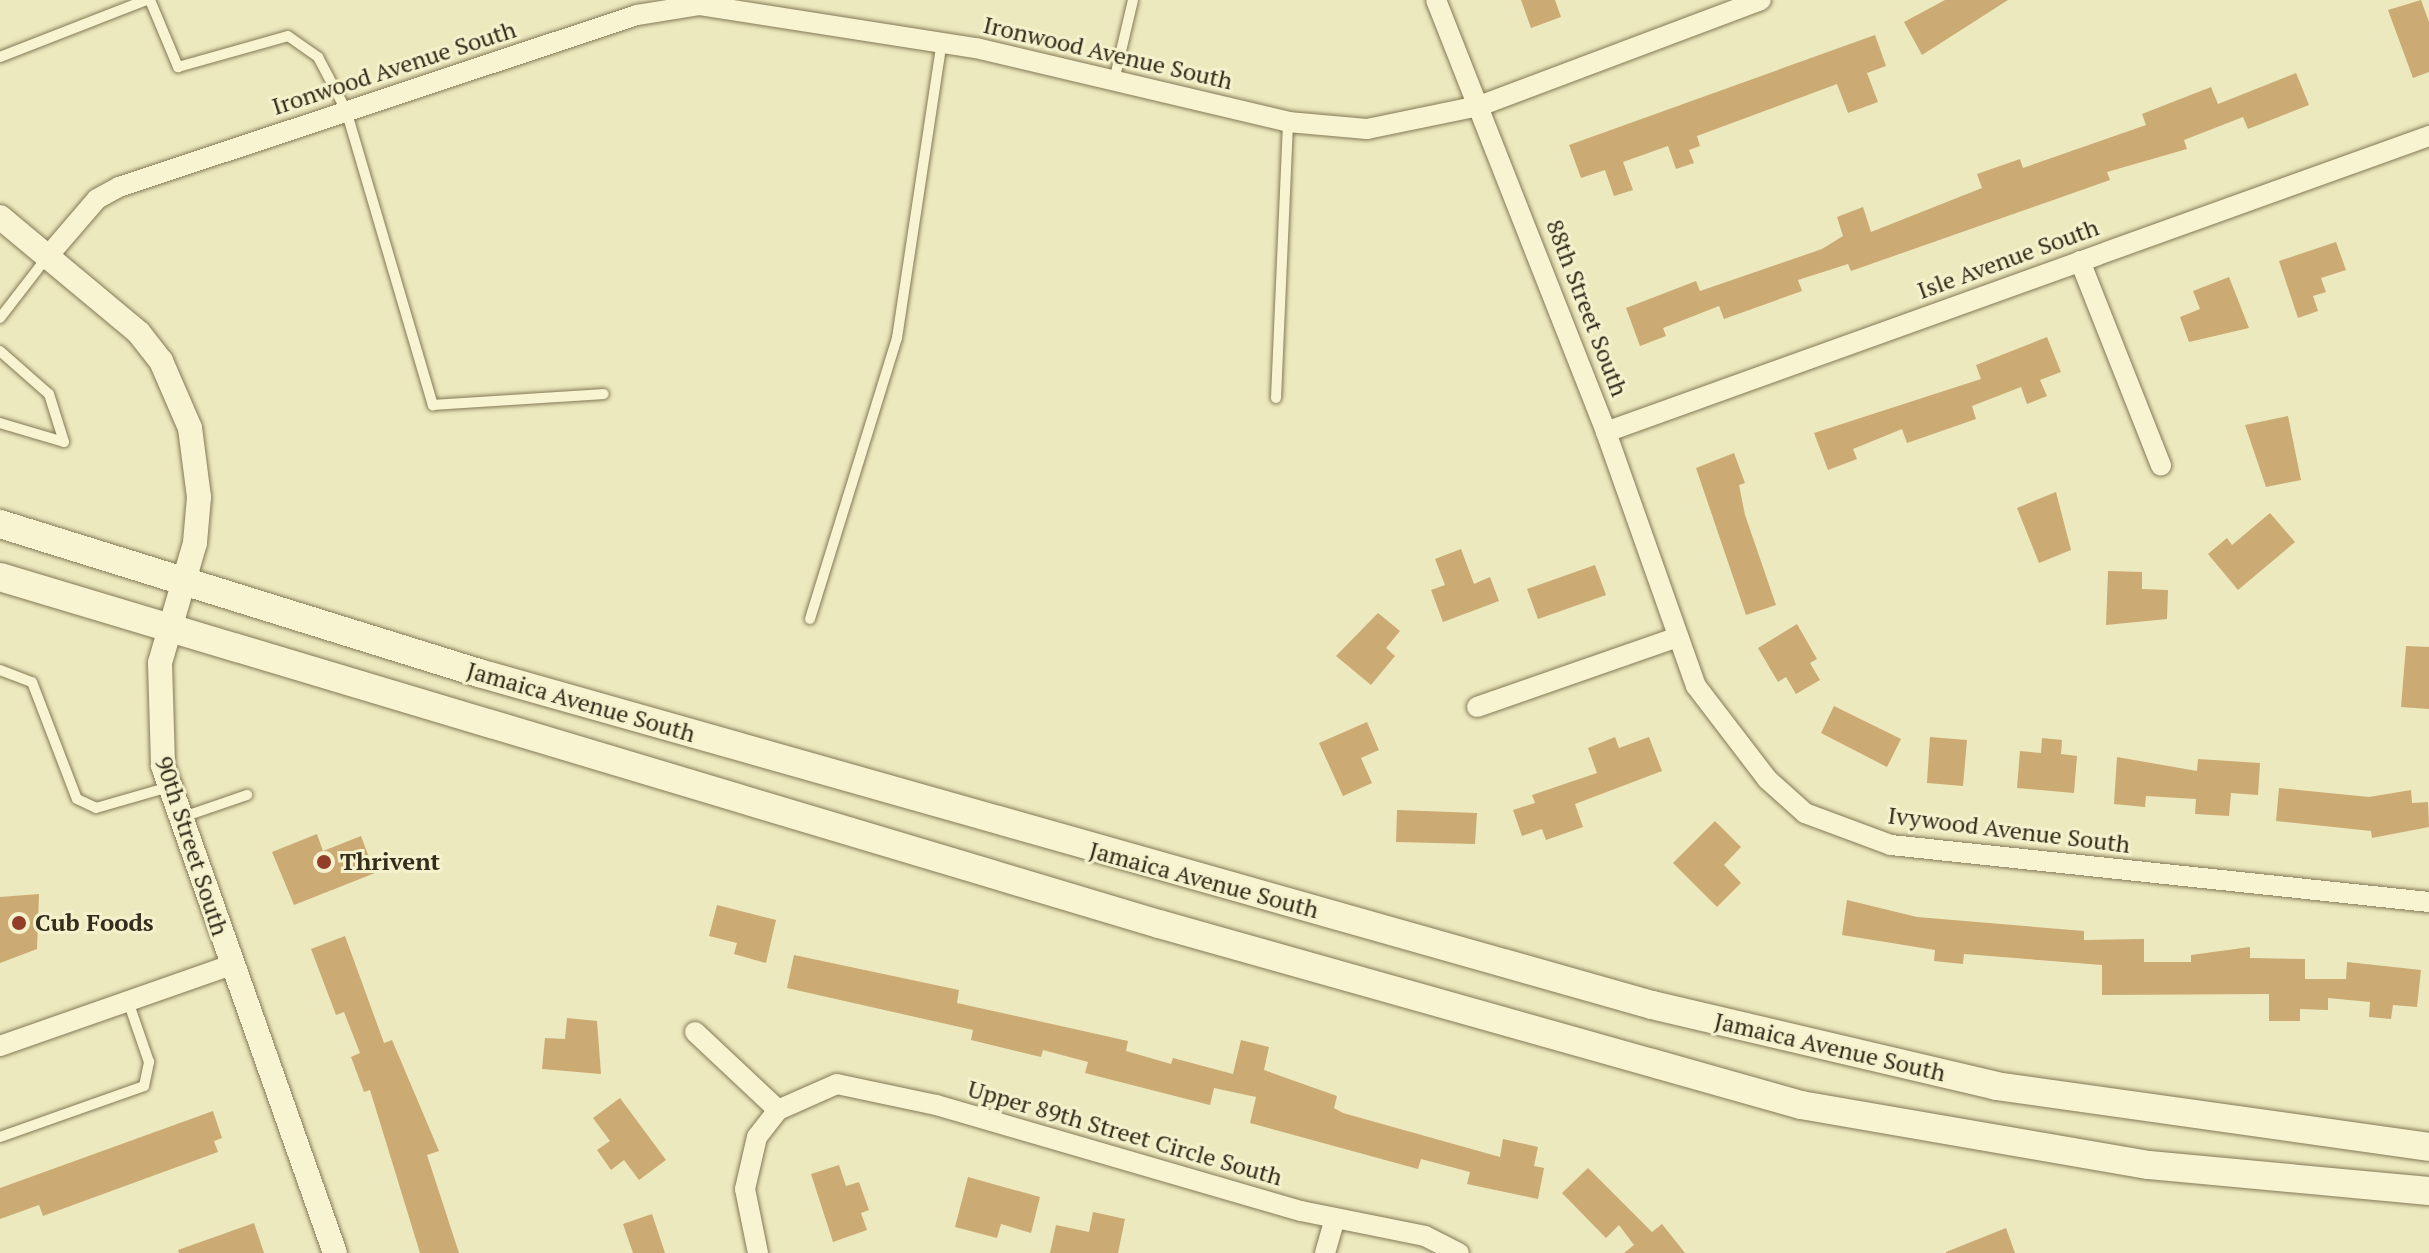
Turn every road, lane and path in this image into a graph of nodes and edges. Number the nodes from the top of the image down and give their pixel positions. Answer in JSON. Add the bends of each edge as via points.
{"nodes":[{"id":1,"x":148,"y":0,"type":"edge"},
{"id":2,"x":1133,"y":0,"type":"edge"},
{"id":3,"x":1436,"y":0,"type":"edge"},
{"id":4,"x":1761,"y":0,"type":"edge"},
{"id":5,"x":699,"y":2,"type":"edge"},
{"id":6,"x":942,"y":42,"type":"junction"},
{"id":7,"x":0,"y":57,"type":"edge"},
{"id":8,"x":1114,"y":81,"type":"junction"},
{"id":9,"x":1479,"y":106,"type":"junction"},
{"id":10,"x":346,"y":110,"type":"junction"},
{"id":11,"x":1288,"y":122,"type":"junction"},
{"id":12,"x":2429,"y":136,"type":"edge"},
{"id":13,"x":0,"y":217,"type":"edge"},
{"id":14,"x":48,"y":256,"type":"junction"},
{"id":15,"x":2080,"y":261,"type":"junction"},
{"id":16,"x":0,"y":318,"type":"edge"},
{"id":17,"x":0,"y":351,"type":"edge"},
{"id":18,"x":604,"y":394,"type":"dead end"},
{"id":19,"x":1276,"y":398,"type":"dead end"},
{"id":20,"x":0,"y":423,"type":"edge"},
{"id":21,"x":1606,"y":432,"type":"junction"},
{"id":22,"x":2161,"y":466,"type":"dead end"},
{"id":23,"x":0,"y":524,"type":"edge"},
{"id":24,"x":0,"y":577,"type":"edge"},
{"id":25,"x":184,"y":578,"type":"junction"},
{"id":26,"x":810,"y":619,"type":"dead end"},
{"id":27,"x":169,"y":627,"type":"junction"},
{"id":28,"x":1678,"y":637,"type":"junction"},
{"id":29,"x":0,"y":670,"type":"edge"},
{"id":30,"x":1477,"y":707,"type":"dead end"},
{"id":31,"x":170,"y":787,"type":"junction"},
{"id":32,"x":247,"y":795,"type":"dead end"},
{"id":33,"x":181,"y":817,"type":"junction"},
{"id":34,"x":2429,"y":902,"type":"edge"},
{"id":35,"x":231,"y":965,"type":"junction"},
{"id":36,"x":128,"y":1001,"type":"junction"},
{"id":37,"x":695,"y":1032,"type":"dead end"},
{"id":38,"x":0,"y":1046,"type":"edge"},
{"id":39,"x":778,"y":1110,"type":"junction"},
{"id":40,"x":0,"y":1137,"type":"edge"},
{"id":41,"x":2429,"y":1147,"type":"edge"},
{"id":42,"x":2429,"y":1191,"type":"edge"},
{"id":43,"x":1335,"y":1218,"type":"junction"},
{"id":44,"x":335,"y":1253,"type":"edge"},
{"id":45,"x":758,"y":1253,"type":"edge"},
{"id":46,"x":1325,"y":1253,"type":"edge"},
{"id":47,"x":1459,"y":1253,"type":"edge"}],
"edges":[{"from":1,"to":7,"type":"lane"},
{"from":1,"to":10,"type":"lane","via":[[178,67],[288,36],[318,57]]},
{"from":2,"to":8,"type":"lane"},
{"from":3,"to":9,"type":"street","name":"88th Street South"},
{"from":4,"to":9,"type":"street","name":"Ironwood Avenue South"},
{"from":5,"to":6,"type":"street","name":"Ironwood Avenue South"},
{"from":5,"to":10,"type":"street","name":"Ironwood Avenue South","via":[[637,15]]},
{"from":6,"to":8,"type":"street","name":"Ironwood Avenue South"},
{"from":6,"to":26,"type":"lane","via":[[897,338]]},
{"from":8,"to":11,"type":"street","name":"Ironwood Avenue South"},
{"from":9,"to":11,"type":"street","name":"Ironwood Avenue South","via":[[1367,129]]},
{"from":9,"to":21,"type":"street","name":"88th Street South"},
{"from":10,"to":14,"type":"street","name":"Ironwood Avenue South","via":[[119,187],[89,207]]},
{"from":10,"to":18,"type":"lane","via":[[433,405]]},
{"from":11,"to":19,"type":"lane"},
{"from":12,"to":15,"type":"street","name":"Isle Avenue South"},
{"from":13,"to":14,"type":"street","name":"90th Street South"},
{"from":14,"to":16,"type":"lane"},
{"from":14,"to":25,"type":"street","name":"90th Street South","via":[[139,333],[178,396],[199,497]]},
{"from":15,"to":21,"type":"street","name":"Isle Avenue South"},
{"from":15,"to":22,"type":"street"},
{"from":17,"to":20,"type":"lane","via":[[49,394],[64,442]]},
{"from":21,"to":28,"type":"street","name":"88th Street South"},
{"from":23,"to":25,"type":"main road","name":"Jamaica Avenue South"},
{"from":24,"to":27,"type":"main road","name":"Jamaica Avenue South"},
{"from":25,"to":27,"type":"street","name":"90th Street South"},
{"from":25,"to":41,"type":"main road","name":"Jamaica Avenue South","via":[[494,677],[1652,1005],[1996,1086]]},
{"from":27,"to":31,"type":"street","name":"90th Street South","via":[[157,700]]},
{"from":27,"to":42,"type":"main road","name":"Jamaica Avenue South","via":[[1159,924],[1801,1105],[2149,1165]]},
{"from":28,"to":30,"type":"street"},
{"from":28,"to":34,"type":"street","name":"Ivywood Avenue South","via":[[1696,686],[1767,779],[1805,813],[1891,845]]},
{"from":29,"to":31,"type":"lane","via":[[32,682],[77,799],[96,808]]},
{"from":31,"to":33,"type":"street","name":"90th Street South"},
{"from":32,"to":33,"type":"lane"},
{"from":33,"to":35,"type":"street","name":"90th Street South"},
{"from":35,"to":36,"type":"street"},
{"from":35,"to":44,"type":"street","name":"90th Street South"},
{"from":36,"to":38,"type":"street"},
{"from":36,"to":40,"type":"lane","via":[[149,1062],[144,1086]]},
{"from":37,"to":39,"type":"street"},
{"from":39,"to":43,"type":"street","name":"Upper 89th Street Circle South","via":[[837,1084]]},
{"from":39,"to":45,"type":"street","via":[[757,1137],[745,1189]]},
{"from":43,"to":46,"type":"street"},
{"from":43,"to":47,"type":"street","name":"Upper 89th Street Circle South","via":[[1425,1236]]}]}
